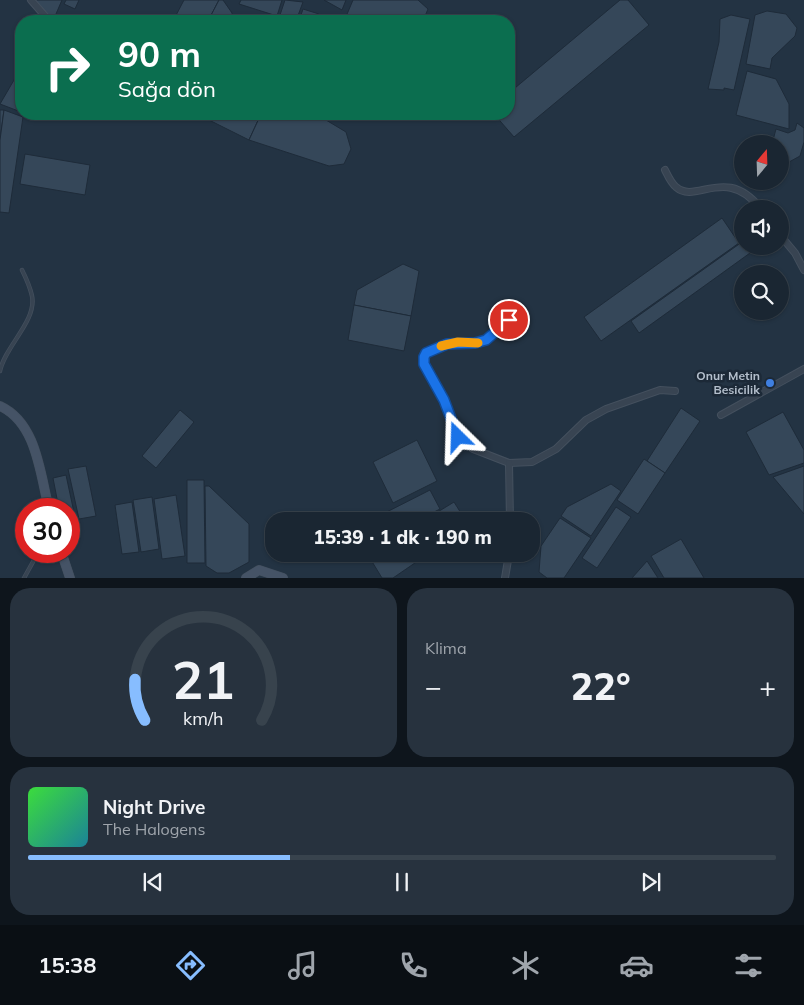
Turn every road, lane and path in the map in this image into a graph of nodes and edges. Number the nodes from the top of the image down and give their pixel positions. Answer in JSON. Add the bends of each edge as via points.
{"nodes":[{"id":1,"x":30,"y":0,"type":"edge"},
{"id":2,"x":44,"y":15,"type":"edge"},
{"id":3,"x":665,"y":170,"type":"dead end"},
{"id":4,"x":754,"y":200,"type":"edge"},
{"id":5,"x":789,"y":246,"type":"edge"},
{"id":6,"x":22,"y":270,"type":"dead end"},
{"id":7,"x":804,"y":270,"type":"edge"},
{"id":8,"x":509,"y":320,"type":"dead end"},
{"id":9,"x":804,"y":369,"type":"edge"},
{"id":10,"x":0,"y":371,"type":"edge"},
{"id":11,"x":675,"y":390,"type":"dead end"},
{"id":12,"x":0,"y":398,"type":"edge"},
{"id":13,"x":0,"y":404,"type":"edge"},
{"id":14,"x":721,"y":415,"type":"dead end"},
{"id":15,"x":509,"y":463,"type":"junction"},
{"id":16,"x":46,"y":498,"type":"edge"},
{"id":17,"x":510,"y":512,"type":"edge"},
{"id":18,"x":508,"y":562,"type":"edge"},
{"id":19,"x":32,"y":563,"type":"edge"},
{"id":20,"x":65,"y":563,"type":"edge"},
{"id":21,"x":24,"y":578,"type":"edge"},
{"id":22,"x":70,"y":578,"type":"edge"},
{"id":23,"x":246,"y":578,"type":"edge"},
{"id":24,"x":283,"y":578,"type":"edge"},
{"id":25,"x":505,"y":578,"type":"edge"}],
"edges":[{"from":1,"to":2,"type":"street"},
{"from":3,"to":4,"type":"street","via":[[679,190],[733,187],[749,194]]},
{"from":5,"to":7,"type":"street"},
{"from":6,"to":10,"type":"lane","via":[[32,296],[31,309],[4,357]]},
{"from":8,"to":15,"type":"street","via":[[486,340],[442,345],[426,353],[424,360],[458,437],[473,449]]},
{"from":9,"to":14,"type":"street"},
{"from":11,"to":15,"type":"street","via":[[660,390],[606,410],[586,420],[556,449],[538,460],[525,464]]},
{"from":12,"to":13,"type":"street"},
{"from":13,"to":16,"type":"main road","via":[[29,434]]},
{"from":15,"to":17,"type":"street"},
{"from":18,"to":25,"type":"street"},
{"from":19,"to":21,"type":"lane"},
{"from":20,"to":22,"type":"main road"},
{"from":23,"to":24,"type":"main road","via":[[259,570]]}]}
